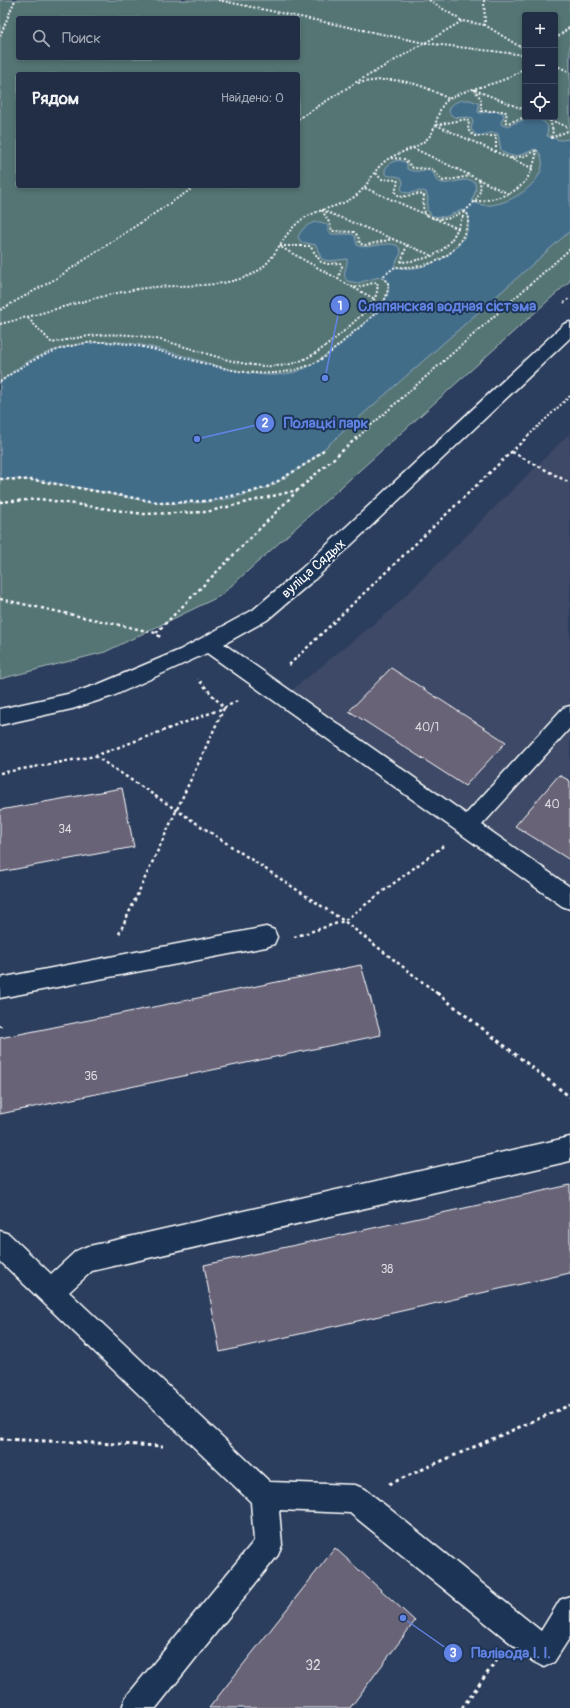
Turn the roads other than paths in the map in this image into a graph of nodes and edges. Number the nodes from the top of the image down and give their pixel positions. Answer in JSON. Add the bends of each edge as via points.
{"nodes":[{"id":1,"x":570,"y":328,"type":"edge"},
{"id":2,"x":207,"y":643,"type":"junction"},
{"id":3,"x":570,"y":714,"type":"edge"},
{"id":4,"x":0,"y":717,"type":"edge"},
{"id":5,"x":467,"y":827,"type":"junction"},
{"id":6,"x":570,"y":899,"type":"edge"},
{"id":7,"x":266,"y":937,"type":"dead end"},
{"id":8,"x":0,"y":988,"type":"edge"},
{"id":9,"x":570,"y":1150,"type":"edge"},
{"id":10,"x":0,"y":1243,"type":"edge"},
{"id":11,"x":51,"y":1292,"type":"junction"},
{"id":12,"x":264,"y":1496,"type":"junction"},
{"id":13,"x":570,"y":1610,"type":"edge"},
{"id":14,"x":137,"y":1708,"type":"edge"}],
"edges":[{"from":1,"to":2,"type":"street","name":"вуліца Сядых","via":[[308,574],[260,614]]},
{"from":2,"to":4,"type":"street","name":"вуліца Сядых","via":[[187,656],[106,690],[72,701]]},
{"from":2,"to":5,"type":"street"},
{"from":3,"to":5,"type":"street"},
{"from":5,"to":6,"type":"street"},
{"from":7,"to":8,"type":"street"},
{"from":9,"to":11,"type":"street","via":[[86,1260]]},
{"from":10,"to":11,"type":"street"},
{"from":11,"to":12,"type":"street"},
{"from":12,"to":13,"type":"street","via":[[355,1499],[544,1652]]},
{"from":12,"to":14,"type":"street","via":[[268,1545]]}]}
